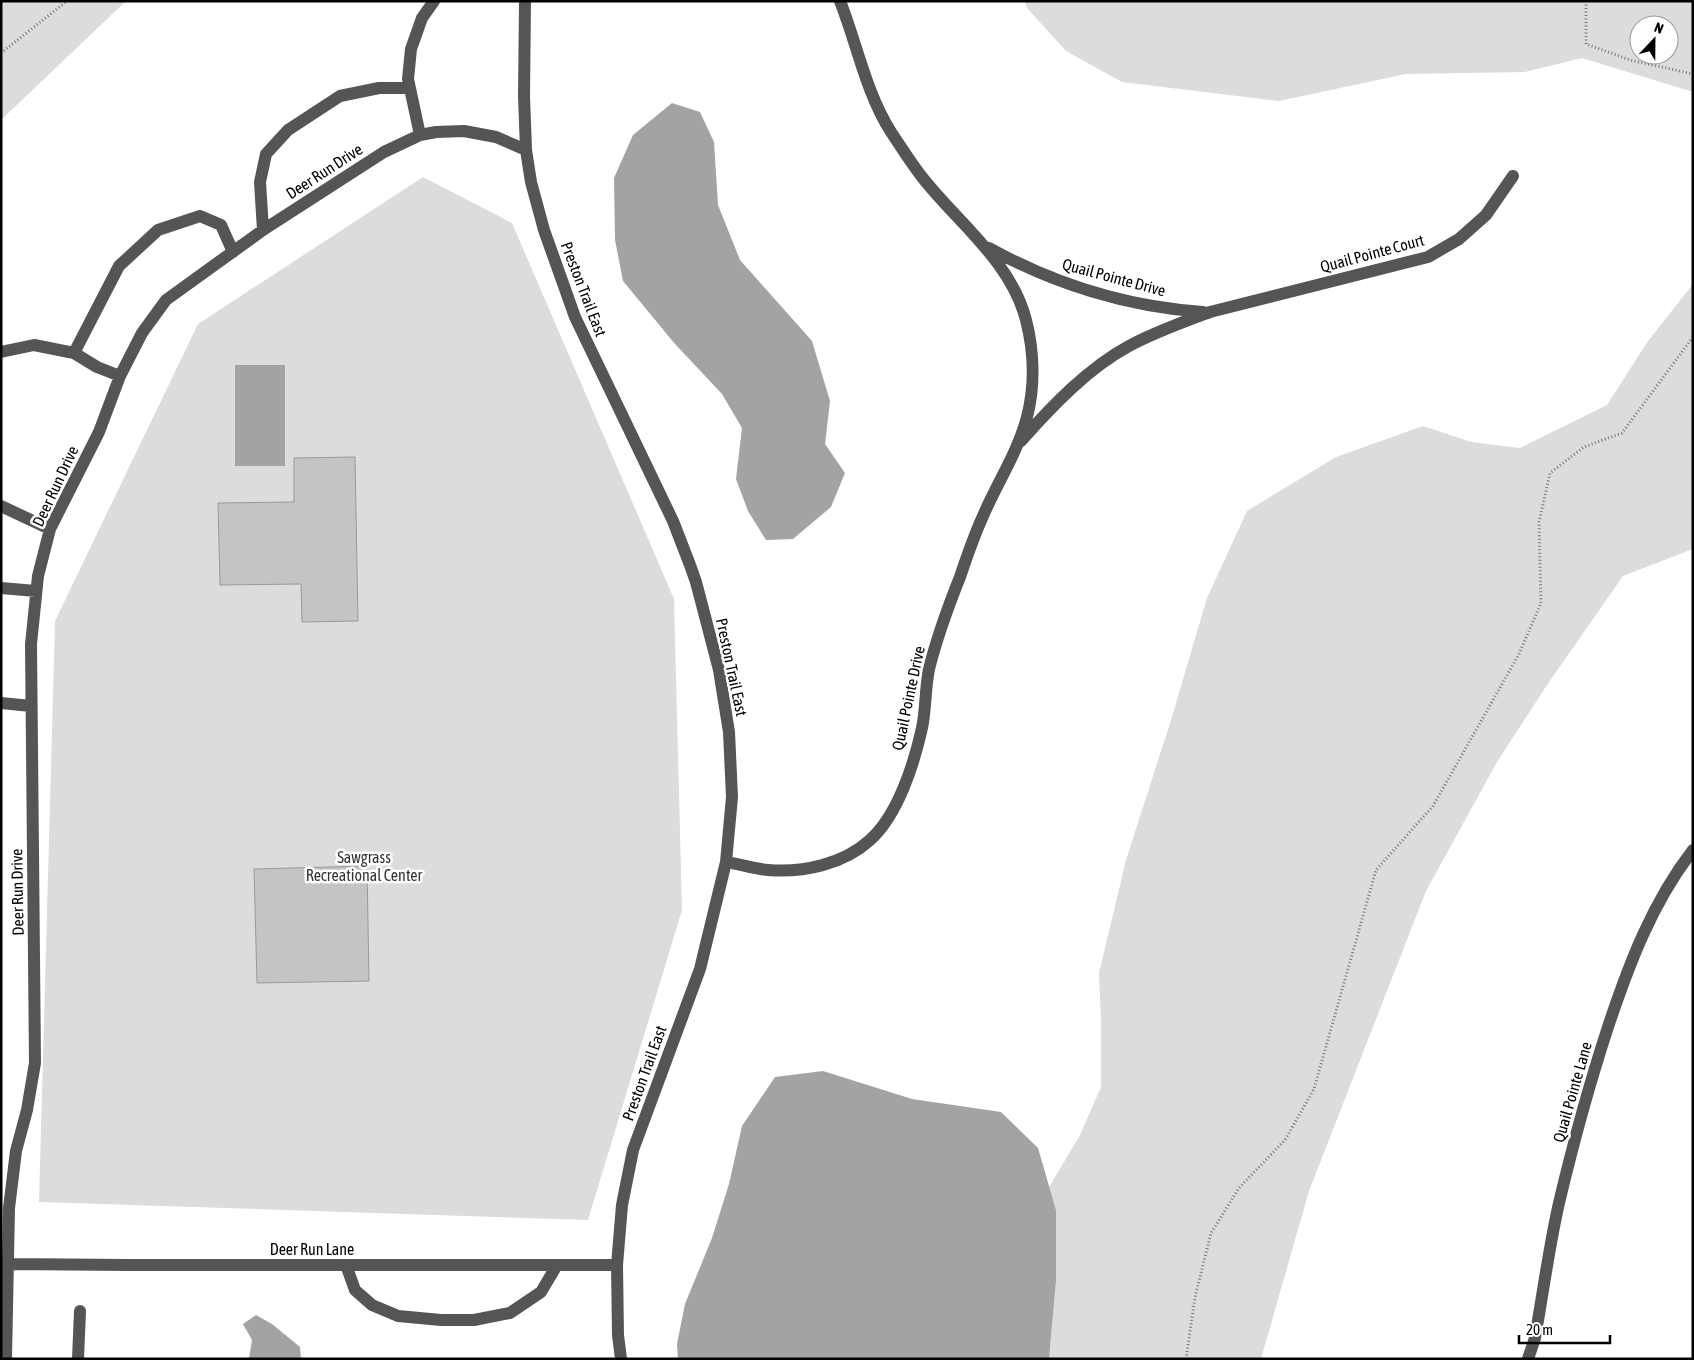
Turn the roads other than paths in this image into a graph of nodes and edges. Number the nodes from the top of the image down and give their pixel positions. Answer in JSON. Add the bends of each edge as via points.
{"nodes":[{"id":1,"x":434,"y":1,"type":"edge"},
{"id":2,"x":524,"y":1,"type":"edge"},
{"id":3,"x":840,"y":1,"type":"edge"},
{"id":4,"x":409,"y":88,"type":"junction"},
{"id":5,"x":420,"y":135,"type":"junction"},
{"id":6,"x":526,"y":150,"type":"junction"},
{"id":7,"x":1513,"y":176,"type":"dead end"},
{"id":8,"x":263,"y":230,"type":"junction"},
{"id":9,"x":986,"y":247,"type":"junction"},
{"id":10,"x":233,"y":252,"type":"junction"},
{"id":11,"x":1210,"y":312,"type":"junction"},
{"id":12,"x":1,"y":352,"type":"edge"},
{"id":13,"x":74,"y":353,"type":"junction"},
{"id":14,"x":120,"y":376,"type":"junction"},
{"id":15,"x":1017,"y":446,"type":"junction"},
{"id":16,"x":1,"y":506,"type":"edge"},
{"id":17,"x":50,"y":529,"type":"junction"},
{"id":18,"x":1,"y":588,"type":"edge"},
{"id":19,"x":36,"y":591,"type":"junction"},
{"id":20,"x":1,"y":703,"type":"edge"},
{"id":21,"x":31,"y":706,"type":"junction"},
{"id":22,"x":1693,"y":850,"type":"edge"},
{"id":23,"x":726,"y":862,"type":"junction"},
{"id":24,"x":7,"y":1264,"type":"junction"},
{"id":25,"x":346,"y":1265,"type":"junction"},
{"id":26,"x":557,"y":1265,"type":"junction"},
{"id":27,"x":616,"y":1265,"type":"junction"},
{"id":28,"x":80,"y":1311,"type":"dead end"},
{"id":29,"x":6,"y":1359,"type":"edge"},
{"id":30,"x":78,"y":1359,"type":"edge"},
{"id":31,"x":621,"y":1359,"type":"edge"},
{"id":32,"x":1528,"y":1359,"type":"edge"}],
"edges":[{"from":1,"to":4,"type":"street","via":[[422,18],[411,49]]},
{"from":2,"to":6,"type":"street","name":"Preston Trail East"},
{"from":3,"to":9,"type":"street","name":"Quail Pointe Drive","via":[[864,75],[889,129],[922,177]]},
{"from":4,"to":5,"type":"street"},
{"from":4,"to":8,"type":"street","via":[[380,88],[340,96],[288,130],[266,154],[260,182]]},
{"from":5,"to":6,"type":"street","name":"Deer Run Drive","via":[[464,131],[496,137]]},
{"from":5,"to":8,"type":"street","name":"Deer Run Drive","via":[[384,152]]},
{"from":6,"to":23,"type":"street","name":"Preston Trail East","via":[[544,230],[574,317],[673,520],[696,582],[719,670],[729,732],[732,797]]},
{"from":7,"to":11,"type":"street","name":"Quail Pointe Court","via":[[1486,215],[1459,239],[1428,257]]},
{"from":8,"to":10,"type":"street","name":"Deer Run Drive"},
{"from":9,"to":11,"type":"street","name":"Quail Pointe Drive","via":[[1013,262],[1079,288],[1145,306]]},
{"from":9,"to":15,"type":"street","name":"Quail Pointe Drive","via":[[1013,289],[1026,317],[1032,346],[1032,390]]},
{"from":10,"to":13,"type":"street","via":[[221,225],[200,216],[158,230],[119,266]]},
{"from":10,"to":14,"type":"street","name":"Deer Run Drive","via":[[166,300],[142,333]]},
{"from":11,"to":15,"type":"street","name":"Quail Pointe Drive","via":[[1128,346],[1103,363],[1057,401]]},
{"from":12,"to":13,"type":"street","via":[[34,345]]},
{"from":13,"to":14,"type":"street"},
{"from":14,"to":17,"type":"street","name":"Deer Run Drive","via":[[99,432]]},
{"from":15,"to":23,"type":"street","name":"Quail Pointe Drive","via":[[982,516],[939,631],[929,672],[922,727],[906,780],[891,814],[870,840],[843,858],[812,868],[768,870]]},
{"from":16,"to":17,"type":"street"},
{"from":17,"to":19,"type":"street","name":"Deer Run Drive"},
{"from":18,"to":19,"type":"street"},
{"from":19,"to":21,"type":"street","name":"Deer Run Drive","via":[[31,644]]},
{"from":20,"to":21,"type":"street"},
{"from":21,"to":24,"type":"street","name":"Deer Run Drive","via":[[34,1062],[27,1110],[16,1151]]},
{"from":22,"to":32,"type":"street","name":"Quail Pointe Lane","via":[[1643,931],[1625,974],[1589,1085],[1559,1204],[1535,1338]]},
{"from":23,"to":27,"type":"street","name":"Preston Trail East","via":[[700,969],[633,1150],[622,1205]]},
{"from":24,"to":25,"type":"street","name":"Deer Run Lane"},
{"from":24,"to":29,"type":"street","name":"Deer Run Drive"},
{"from":25,"to":26,"type":"street","name":"Deer Run Lane"},
{"from":25,"to":26,"type":"street","via":[[355,1290],[372,1305],[398,1316],[440,1320],[474,1320],[510,1313],[541,1292]]},
{"from":26,"to":27,"type":"street","name":"Deer Run Lane"},
{"from":27,"to":31,"type":"street","name":"Preston Trail East"},
{"from":28,"to":30,"type":"street"}]}
